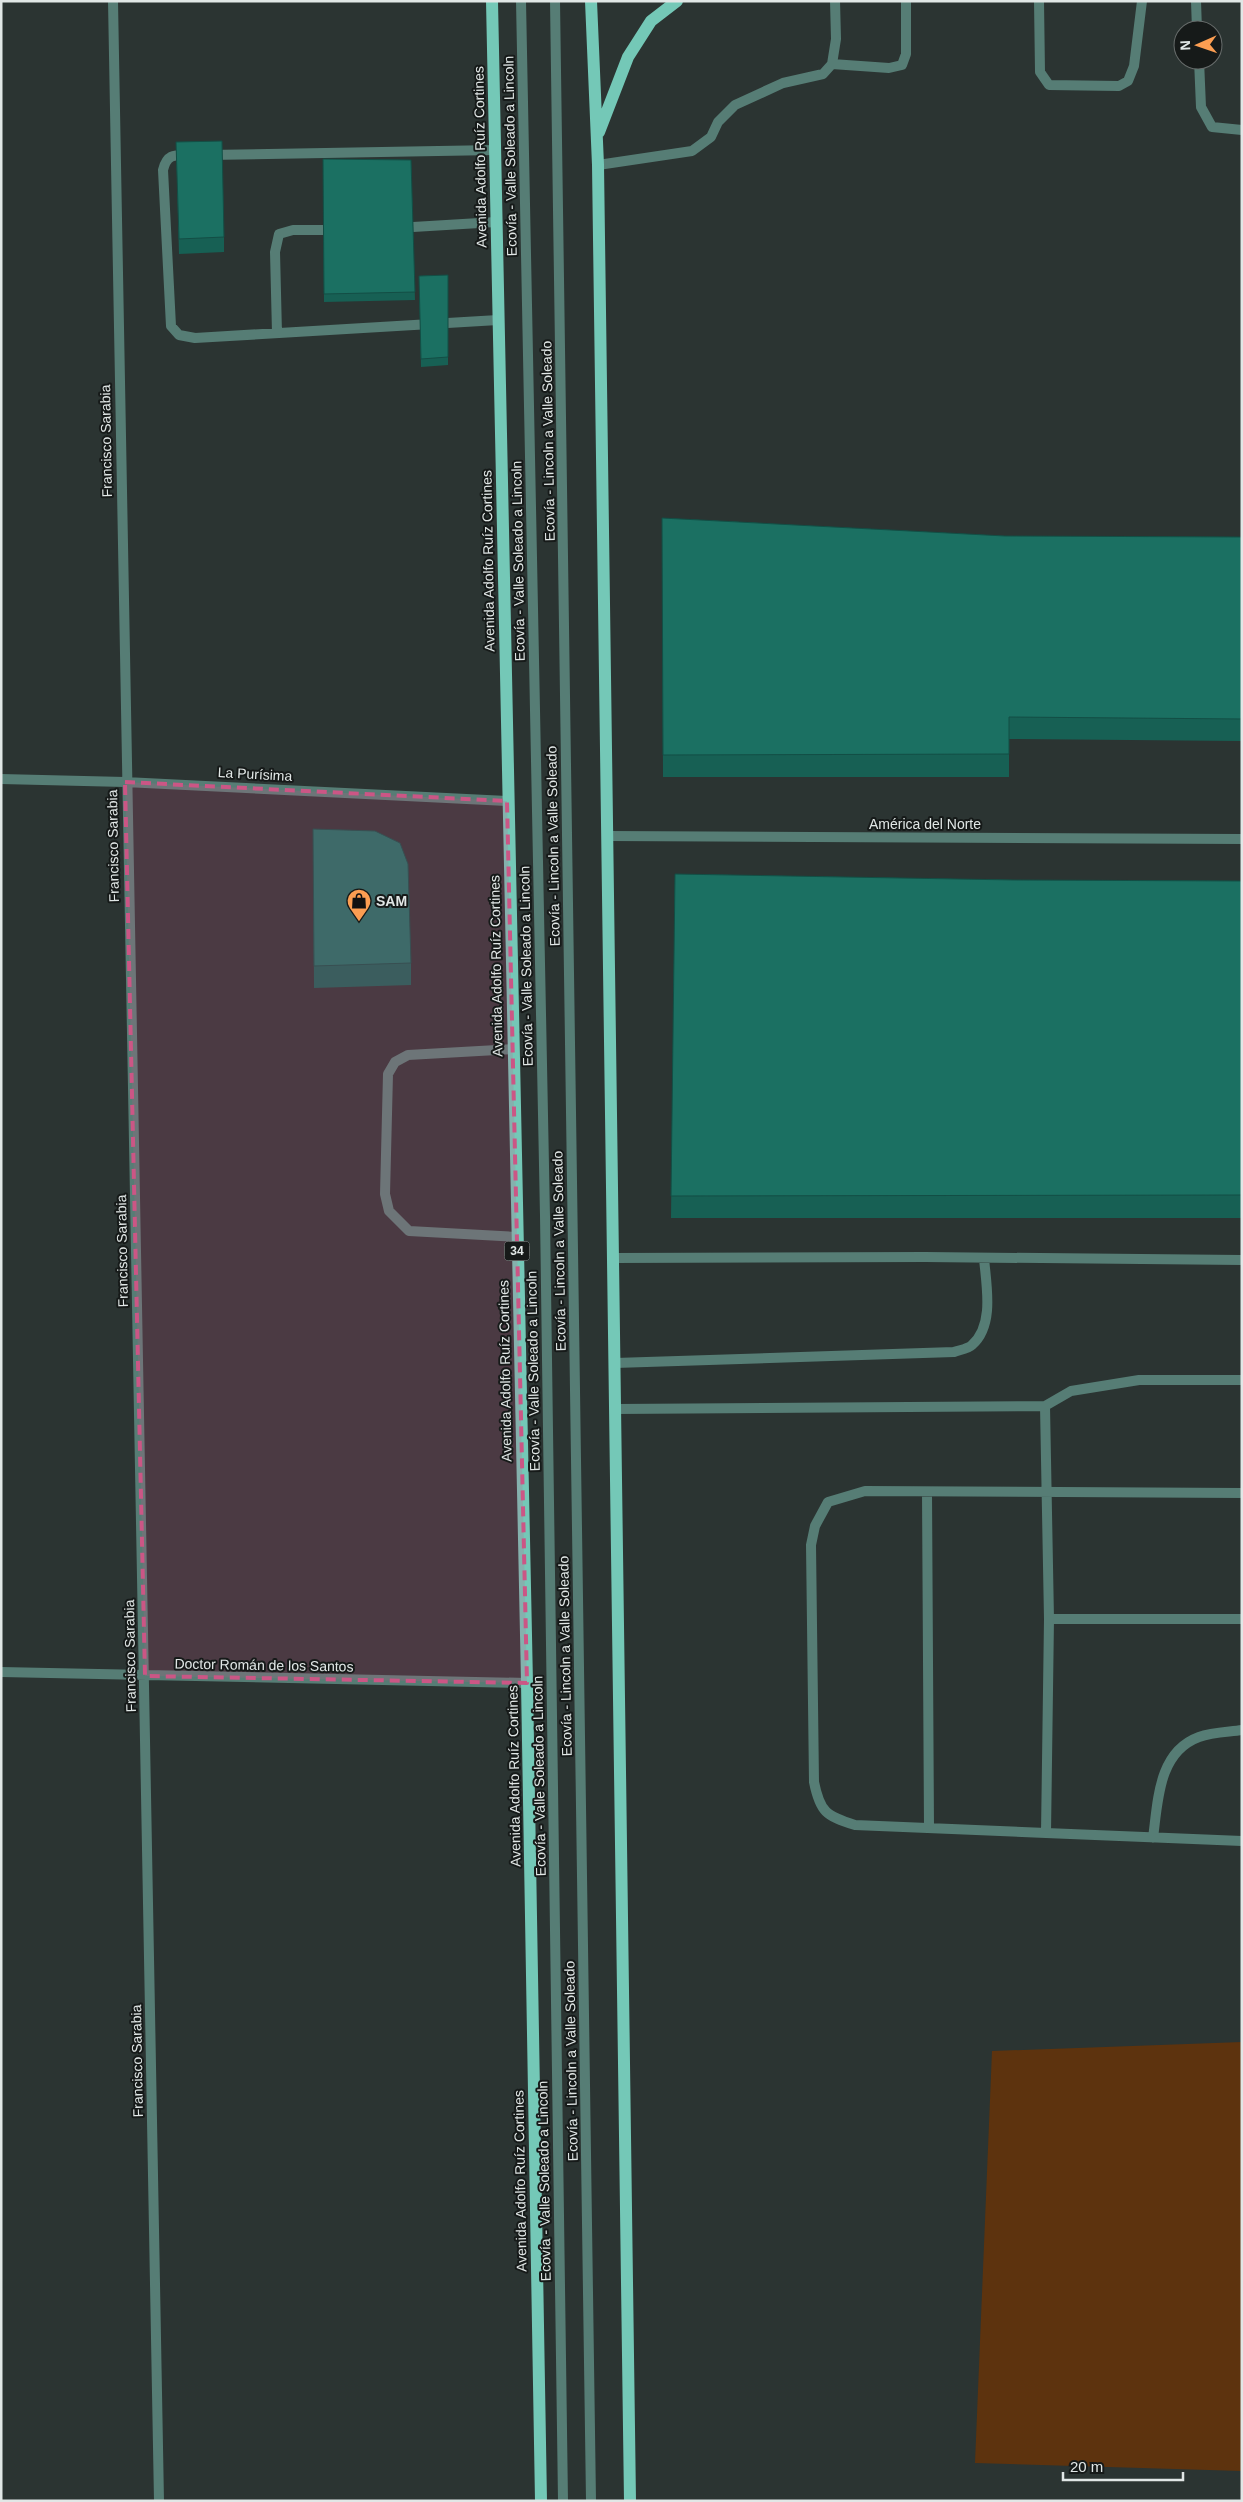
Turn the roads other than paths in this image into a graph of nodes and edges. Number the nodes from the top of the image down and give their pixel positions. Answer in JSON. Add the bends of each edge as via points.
{"nodes":[{"id":1,"x":113,"y":1,"type":"edge"},
{"id":2,"x":492,"y":1,"type":"edge"},
{"id":3,"x":521,"y":1,"type":"edge"},
{"id":4,"x":555,"y":1,"type":"edge"},
{"id":5,"x":591,"y":1,"type":"edge"},
{"id":6,"x":677,"y":1,"type":"edge"},
{"id":7,"x":835,"y":1,"type":"edge"},
{"id":8,"x":906,"y":1,"type":"edge"},
{"id":9,"x":1039,"y":1,"type":"edge"},
{"id":10,"x":1142,"y":1,"type":"edge"},
{"id":11,"x":1196,"y":1,"type":"edge"},
{"id":12,"x":1197,"y":20,"type":"edge"},
{"id":13,"x":832,"y":64,"type":"junction"},
{"id":14,"x":1199,"y":70,"type":"edge"},
{"id":15,"x":1242,"y":130,"type":"edge"},
{"id":16,"x":597,"y":136,"type":"junction"},
{"id":17,"x":495,"y":150,"type":"junction"},
{"id":18,"x":598,"y":165,"type":"junction"},
{"id":19,"x":496,"y":222,"type":"junction"},
{"id":20,"x":413,"y":227,"type":"edge"},
{"id":21,"x":324,"y":230,"type":"edge"},
{"id":22,"x":498,"y":320,"type":"junction"},
{"id":23,"x":277,"y":333,"type":"junction"},
{"id":24,"x":1,"y":779,"type":"edge"},
{"id":25,"x":125,"y":782,"type":"junction"},
{"id":26,"x":508,"y":801,"type":"junction"},
{"id":27,"x":608,"y":836,"type":"junction"},
{"id":28,"x":1242,"y":839,"type":"edge"},
{"id":29,"x":513,"y":1049,"type":"junction"},
{"id":30,"x":517,"y":1237,"type":"junction"},
{"id":31,"x":613,"y":1258,"type":"junction"},
{"id":32,"x":984,"y":1258,"type":"junction"},
{"id":33,"x":1242,"y":1260,"type":"edge"},
{"id":34,"x":615,"y":1363,"type":"junction"},
{"id":35,"x":1242,"y":1380,"type":"edge"},
{"id":36,"x":1045,"y":1406,"type":"junction"},
{"id":37,"x":615,"y":1409,"type":"junction"},
{"id":38,"x":1046,"y":1491,"type":"junction"},
{"id":39,"x":927,"y":1492,"type":"junction"},
{"id":40,"x":1242,"y":1493,"type":"edge"},
{"id":41,"x":1049,"y":1619,"type":"junction"},
{"id":42,"x":1242,"y":1619,"type":"edge"},
{"id":43,"x":1,"y":1672,"type":"edge"},
{"id":44,"x":145,"y":1676,"type":"junction"},
{"id":45,"x":527,"y":1683,"type":"junction"},
{"id":46,"x":1242,"y":1730,"type":"edge"},
{"id":47,"x":929,"y":1828,"type":"junction"},
{"id":48,"x":1046,"y":1834,"type":"junction"},
{"id":49,"x":1152,"y":1838,"type":"junction"},
{"id":50,"x":1242,"y":1841,"type":"edge"},
{"id":51,"x":158,"y":2501,"type":"edge"},
{"id":52,"x":541,"y":2501,"type":"edge"},
{"id":53,"x":563,"y":2501,"type":"edge"},
{"id":54,"x":591,"y":2501,"type":"edge"},
{"id":55,"x":630,"y":2501,"type":"edge"}],
"edges":[{"from":1,"to":25,"type":"street","name":"Francisco Sarabia"},
{"from":2,"to":17,"type":"main road","name":"Avenida Adolfo Ruíz Cortines","number":"34"},
{"from":3,"to":53,"type":"street","name":"Ecovía - Valle Soleado a Lincoln","via":[[544,1206]]},
{"from":4,"to":54,"type":"street","name":"Ecovía - Lincoln a Valle Soleado"},
{"from":5,"to":16,"type":"main road"},
{"from":6,"to":16,"type":"main road","via":[[651,21],[628,57]]},
{"from":7,"to":13,"type":"street","via":[[836,39]]},
{"from":8,"to":13,"type":"street","via":[[906,54],[902,65],[889,68]]},
{"from":9,"to":10,"type":"street","via":[[1040,72],[1049,85],[1119,86],[1128,81],[1134,66]]},
{"from":11,"to":12,"type":"street"},
{"from":13,"to":18,"type":"street","via":[[823,74],[783,83],[735,105],[718,122],[711,137],[692,151]]},
{"from":14,"to":15,"type":"street","via":[[1201,107],[1212,127]]},
{"from":16,"to":18,"type":"main road"},
{"from":17,"to":19,"type":"main road","name":"Avenida Adolfo Ruíz Cortines","number":"34"},
{"from":17,"to":23,"type":"street","via":[[172,155],[165,160],[171,326],[180,335],[195,338]]},
{"from":18,"to":27,"type":"main road"},
{"from":19,"to":20,"type":"street"},
{"from":19,"to":22,"type":"main road","name":"Avenida Adolfo Ruíz Cortines","number":"34"},
{"from":21,"to":23,"type":"street","via":[[292,230],[279,234],[275,252]]},
{"from":22,"to":23,"type":"street"},
{"from":22,"to":26,"type":"main road","name":"Avenida Adolfo Ruíz Cortines","number":"34"},
{"from":24,"to":25,"type":"street","name":"La Purísima"},
{"from":25,"to":26,"type":"street","name":"La Purísima"},
{"from":25,"to":44,"type":"street","name":"Francisco Sarabia"},
{"from":26,"to":29,"type":"main road","name":"Avenida Adolfo Ruíz Cortines","number":"34"},
{"from":27,"to":28,"type":"street","name":"América del Norte"},
{"from":27,"to":31,"type":"main road"},
{"from":29,"to":30,"type":"main road","name":"Avenida Adolfo Ruíz Cortines","number":"34"},
{"from":29,"to":30,"type":"street","via":[[408,1055],[395,1062],[388,1074],[385,1194],[389,1211],[409,1231]]},
{"from":30,"to":45,"type":"main road","name":"Avenida Adolfo Ruíz Cortines","number":"34"},
{"from":31,"to":32,"type":"street"},
{"from":31,"to":34,"type":"main road"},
{"from":32,"to":33,"type":"street"},
{"from":32,"to":34,"type":"street","via":[[987,1306],[984,1330],[972,1346],[954,1352]]},
{"from":34,"to":37,"type":"main road"},
{"from":35,"to":36,"type":"street","via":[[1139,1380],[1071,1391]]},
{"from":36,"to":37,"type":"street"},
{"from":36,"to":38,"type":"street"},
{"from":37,"to":55,"type":"main road"},
{"from":38,"to":39,"type":"street"},
{"from":38,"to":40,"type":"street"},
{"from":38,"to":41,"type":"street"},
{"from":39,"to":47,"type":"street"},
{"from":39,"to":47,"type":"street","via":[[865,1491],[828,1502],[815,1526],[811,1545],[814,1782],[818,1801],[825,1812],[838,1820]]},
{"from":41,"to":42,"type":"street"},
{"from":41,"to":48,"type":"street"},
{"from":43,"to":44,"type":"street","name":"Doctor Román de los Santos"},
{"from":44,"to":45,"type":"street","name":"Doctor Román de los Santos"},
{"from":44,"to":51,"type":"street","name":"Francisco Sarabia"},
{"from":45,"to":52,"type":"main road","name":"Avenida Adolfo Ruíz Cortines","number":"34"},
{"from":46,"to":49,"type":"street","via":[[1199,1737],[1175,1752],[1161,1780]]},
{"from":47,"to":48,"type":"street"},
{"from":48,"to":49,"type":"street"},
{"from":49,"to":50,"type":"street"}]}
